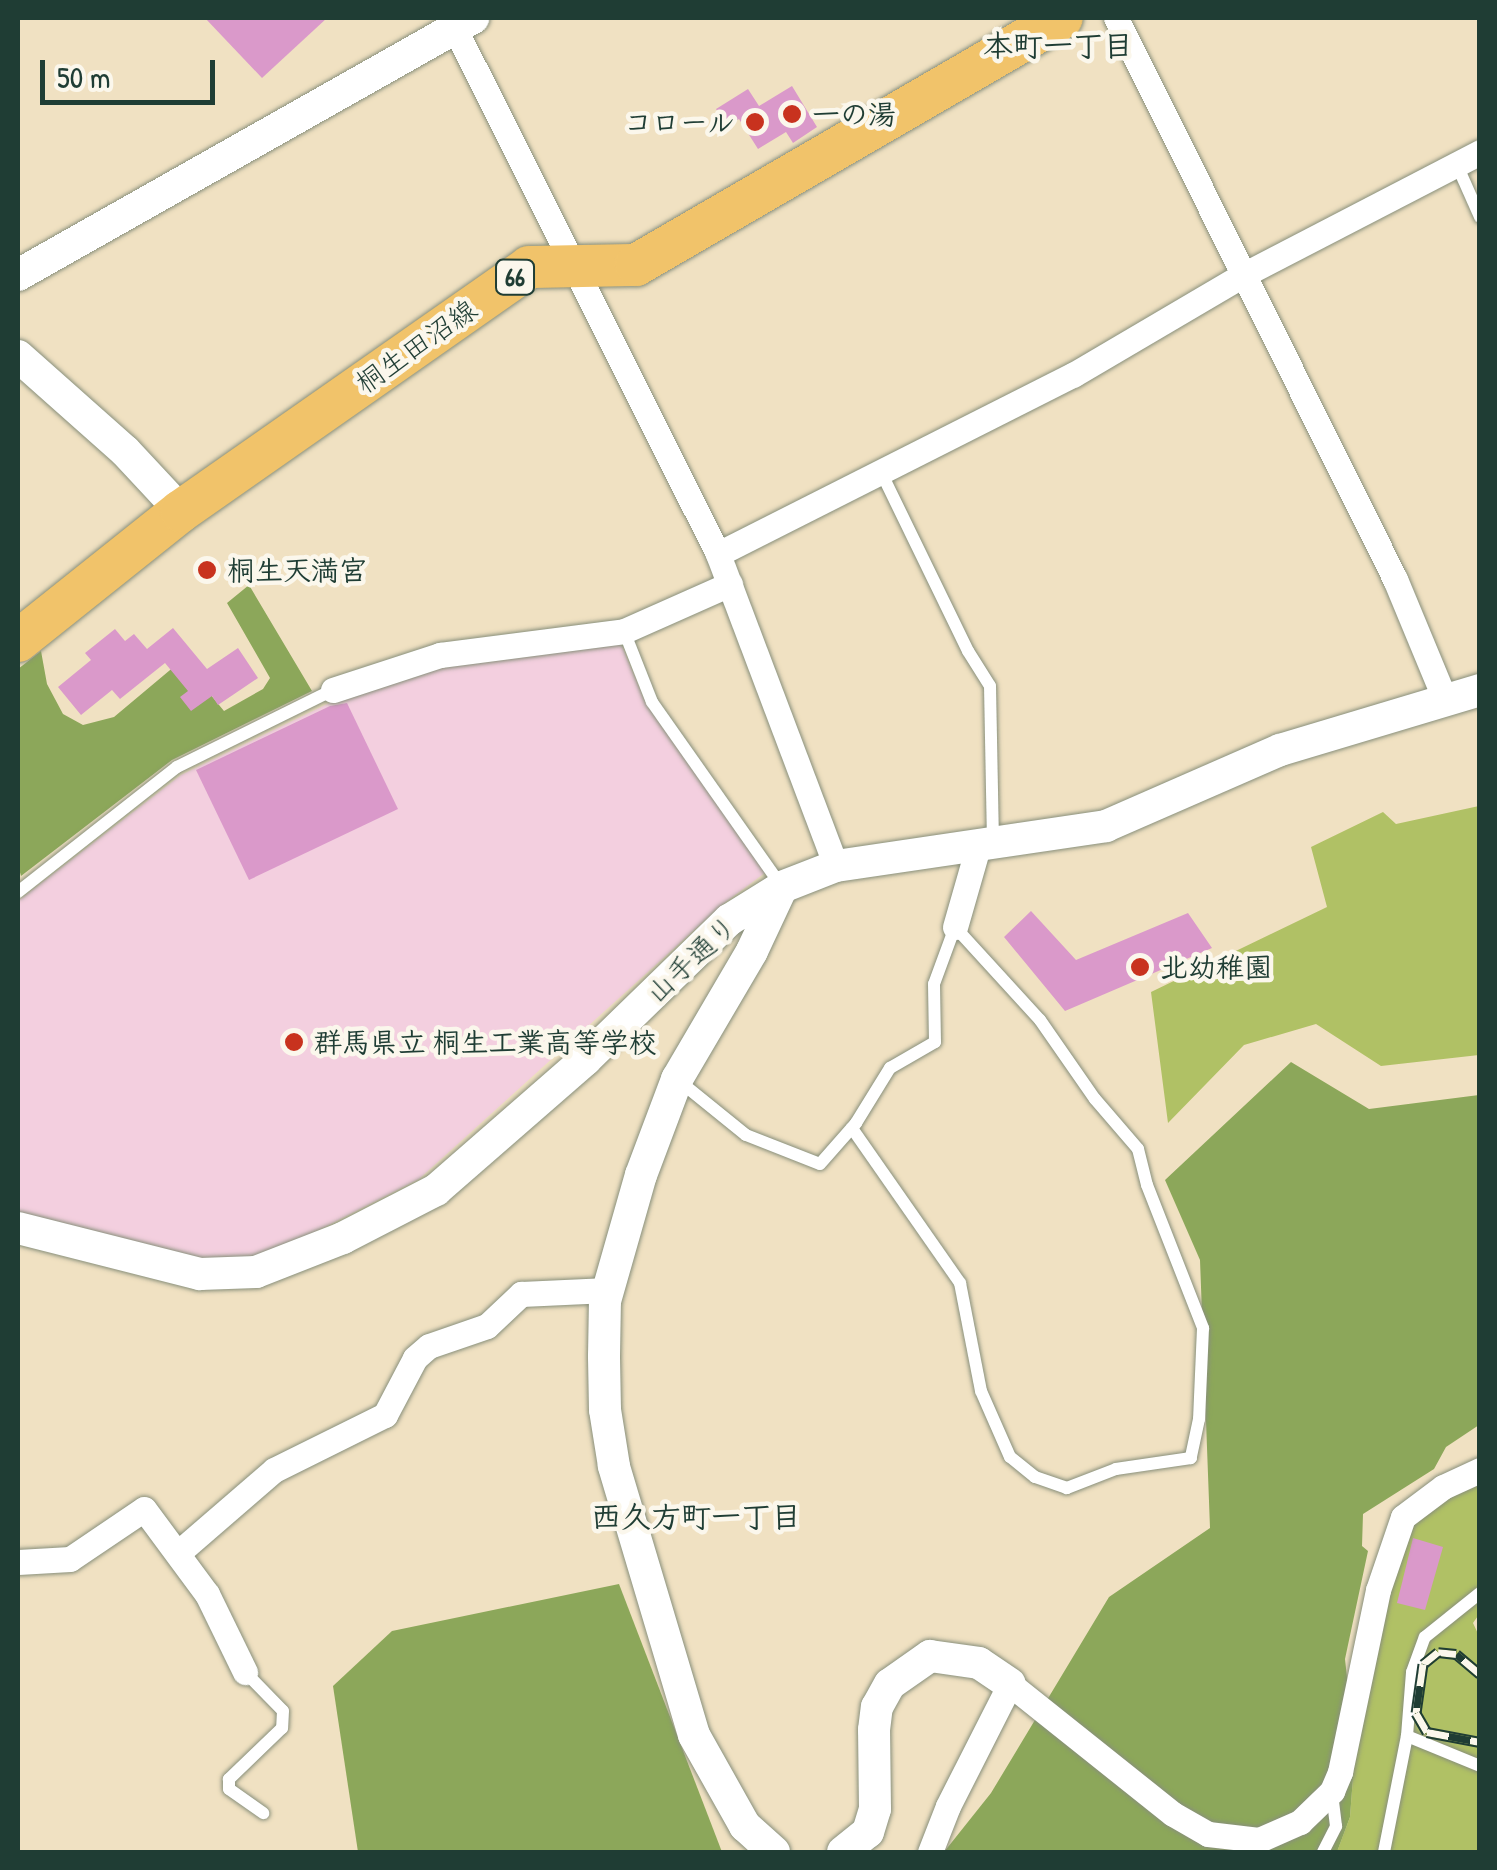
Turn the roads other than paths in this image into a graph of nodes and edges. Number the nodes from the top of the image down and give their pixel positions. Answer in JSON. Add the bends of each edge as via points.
{"nodes":[{"id":1,"x":1062,"y":18,"type":"edge"},
{"id":2,"x":1116,"y":18,"type":"edge"},
{"id":3,"x":457,"y":22,"type":"edge"},
{"id":4,"x":1480,"y":152,"type":"edge"},
{"id":5,"x":1456,"y":165,"type":"junction"},
{"id":6,"x":1480,"y":217,"type":"edge"},
{"id":7,"x":573,"y":266,"type":"junction"},
{"id":8,"x":18,"y":275,"type":"edge"},
{"id":9,"x":1243,"y":275,"type":"junction"},
{"id":10,"x":18,"y":356,"type":"edge"},
{"id":11,"x":882,"y":474,"type":"junction"},
{"id":12,"x":182,"y":511,"type":"junction"},
{"id":13,"x":718,"y":554,"type":"junction"},
{"id":14,"x":730,"y":584,"type":"junction"},
{"id":15,"x":624,"y":631,"type":"junction"},
{"id":16,"x":18,"y":641,"type":"edge"},
{"id":17,"x":333,"y":690,"type":"joint"},
{"id":18,"x":1480,"y":690,"type":"edge"},
{"id":19,"x":1444,"y":700,"type":"junction"},
{"id":20,"x":985,"y":846,"type":"junction"},
{"id":21,"x":836,"y":866,"type":"junction"},
{"id":22,"x":782,"y":887,"type":"junction"},
{"id":23,"x":18,"y":892,"type":"edge"},
{"id":24,"x":956,"y":927,"type":"junction"},
{"id":25,"x":677,"y":1078,"type":"junction"},
{"id":26,"x":852,"y":1128,"type":"junction"},
{"id":27,"x":18,"y":1228,"type":"edge"},
{"id":28,"x":608,"y":1290,"type":"junction"},
{"id":29,"x":1480,"y":1470,"type":"edge"},
{"id":30,"x":180,"y":1552,"type":"junction"},
{"id":31,"x":18,"y":1562,"type":"edge"},
{"id":32,"x":1480,"y":1593,"type":"edge"},
{"id":33,"x":245,"y":1672,"type":"joint"},
{"id":34,"x":1010,"y":1684,"type":"junction"},
{"id":35,"x":1408,"y":1736,"type":"junction"},
{"id":36,"x":1480,"y":1766,"type":"edge"},
{"id":37,"x":1332,"y":1792,"type":"junction"},
{"id":38,"x":262,"y":1812,"type":"dead end"},
{"id":39,"x":774,"y":1852,"type":"edge"},
{"id":40,"x":843,"y":1852,"type":"edge"},
{"id":41,"x":930,"y":1852,"type":"edge"},
{"id":42,"x":1323,"y":1852,"type":"edge"},
{"id":43,"x":1384,"y":1852,"type":"edge"}],
"edges":[{"from":1,"to":7,"type":"main road","name":"桐生田沼線","number":"66","via":[[636,264]]},
{"from":2,"to":9,"type":"street"},
{"from":3,"to":7,"type":"street"},
{"from":3,"to":8,"type":"street"},
{"from":4,"to":5,"type":"street"},
{"from":5,"to":6,"type":"lane"},
{"from":5,"to":9,"type":"street"},
{"from":7,"to":12,"type":"main road","name":"桐生田沼線","number":"66","via":[[529,267]]},
{"from":7,"to":13,"type":"street"},
{"from":9,"to":11,"type":"street","via":[[1074,375]]},
{"from":9,"to":19,"type":"street","via":[[1395,579]]},
{"from":10,"to":12,"type":"street","via":[[125,450]]},
{"from":11,"to":13,"type":"street"},
{"from":11,"to":20,"type":"lane","via":[[990,686]]},
{"from":12,"to":16,"type":"main road","name":"桐生田沼線","number":"66"},
{"from":13,"to":14,"type":"street"},
{"from":14,"to":15,"type":"street"},
{"from":14,"to":21,"type":"street"},
{"from":15,"to":17,"type":"street","via":[[440,655]]},
{"from":15,"to":22,"type":"lane","via":[[652,702]]},
{"from":17,"to":23,"type":"lane","via":[[177,767]]},
{"from":18,"to":19,"type":"street","name":"山手通り"},
{"from":19,"to":20,"type":"street","name":"山手通り","via":[[1280,750],[1106,826]]},
{"from":20,"to":21,"type":"street","name":"山手通り"},
{"from":20,"to":24,"type":"street"},
{"from":21,"to":22,"type":"street","name":"山手通り"},
{"from":22,"to":25,"type":"street"},
{"from":22,"to":27,"type":"street","name":"山手通り","via":[[730,920],[585,1060],[436,1190],[343,1238],[256,1272],[200,1274]]},
{"from":24,"to":26,"type":"lane","via":[[934,984],[935,1042],[890,1068]]},
{"from":24,"to":26,"type":"lane","via":[[1040,1020],[1138,1150],[1202,1328],[1200,1419],[1191,1458],[1116,1469],[1067,1488],[1035,1477],[1010,1457],[980,1391],[960,1283]]},
{"from":25,"to":26,"type":"lane","via":[[746,1135],[820,1164]]},
{"from":25,"to":28,"type":"street"},
{"from":28,"to":30,"type":"street","via":[[520,1294],[487,1326],[429,1346],[415,1358],[385,1415],[274,1470]]},
{"from":28,"to":39,"type":"street","via":[[605,1410],[630,1525],[694,1734],[737,1814]]},
{"from":29,"to":37,"type":"street","via":[[1403,1517],[1378,1590]]},
{"from":30,"to":31,"type":"street","via":[[144,1508],[70,1559]]},
{"from":30,"to":33,"type":"street"},
{"from":32,"to":35,"type":"lane","via":[[1424,1637],[1412,1672]]},
{"from":33,"to":38,"type":"lane","via":[[283,1711],[282,1728],[229,1779],[229,1789]]},
{"from":34,"to":37,"type":"street","via":[[1173,1814],[1208,1834],[1259,1840],[1300,1822]]},
{"from":34,"to":40,"type":"street","via":[[980,1663],[930,1656],[890,1684],[874,1730],[876,1809],[868,1832]]},
{"from":34,"to":41,"type":"street"},
{"from":35,"to":36,"type":"lane"},
{"from":35,"to":43,"type":"lane"},
{"from":37,"to":42,"type":"lane","via":[[1336,1826]]}]}
